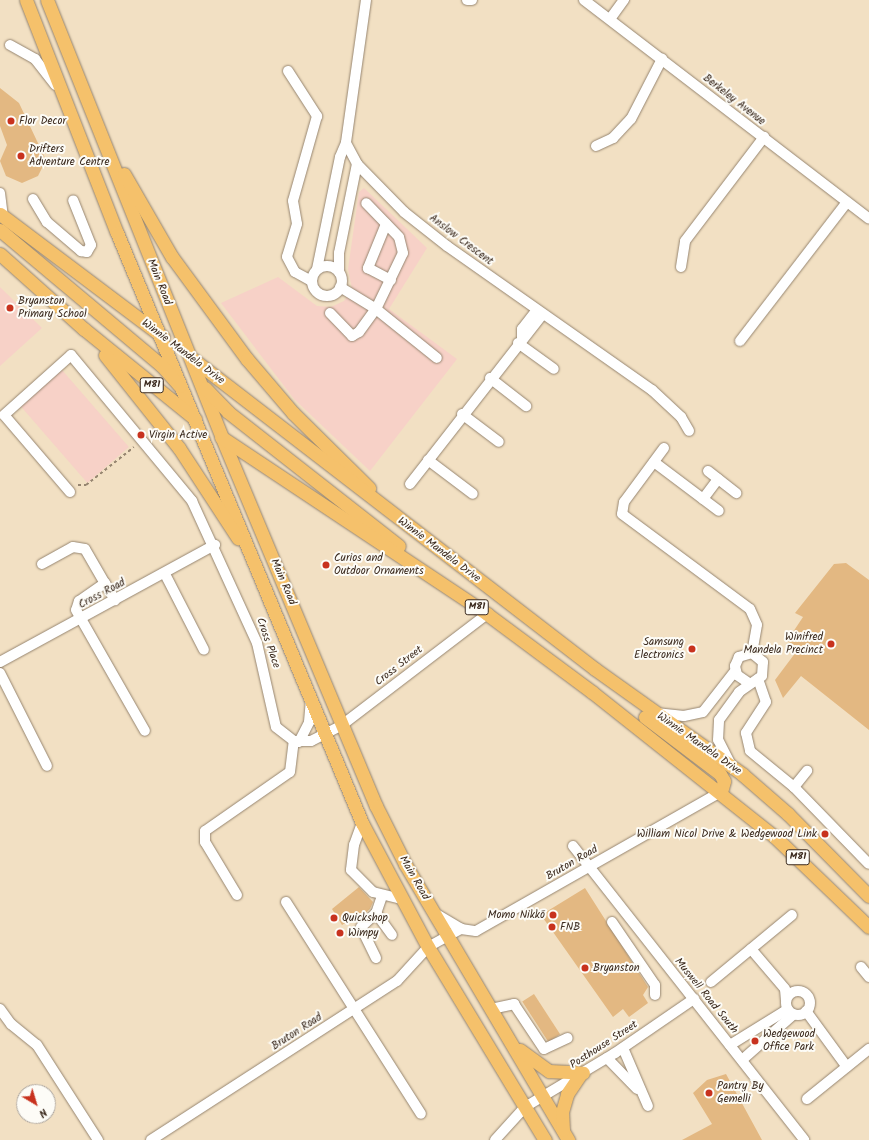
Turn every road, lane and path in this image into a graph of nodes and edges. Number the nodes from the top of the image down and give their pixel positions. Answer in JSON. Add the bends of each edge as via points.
{"nodes":[{"id":1,"x":26,"y":0,"type":"edge"},
{"id":2,"x":47,"y":0,"type":"edge"},
{"id":3,"x":366,"y":0,"type":"edge"},
{"id":4,"x":467,"y":0,"type":"edge"},
{"id":5,"x":472,"y":0,"type":"edge"},
{"id":6,"x":584,"y":0,"type":"edge"},
{"id":7,"x":624,"y":0,"type":"edge"},
{"id":8,"x":610,"y":19,"type":"junction"},
{"id":9,"x":10,"y":45,"type":"dead end"},
{"id":10,"x":662,"y":59,"type":"junction"},
{"id":11,"x":288,"y":71,"type":"dead end"},
{"id":12,"x":62,"y":94,"type":"junction"},
{"id":13,"x":764,"y":137,"type":"junction"},
{"id":14,"x":103,"y":138,"type":"junction"},
{"id":15,"x":346,"y":142,"type":"junction"},
{"id":16,"x":596,"y":146,"type":"dead end"},
{"id":17,"x":357,"y":164,"type":"junction"},
{"id":18,"x":333,"y":191,"type":"junction"},
{"id":19,"x":0,"y":193,"type":"edge"},
{"id":20,"x":351,"y":194,"type":"junction"},
{"id":21,"x":33,"y":199,"type":"dead end"},
{"id":22,"x":72,"y":200,"type":"dead end"},
{"id":23,"x":847,"y":202,"type":"junction"},
{"id":24,"x":366,"y":203,"type":"dead end"},
{"id":25,"x":2,"y":215,"type":"edge"},
{"id":26,"x":869,"y":219,"type":"edge"},
{"id":27,"x":386,"y":224,"type":"junction"},
{"id":28,"x":0,"y":230,"type":"edge"},
{"id":29,"x":0,"y":254,"type":"edge"},
{"id":30,"x":681,"y":268,"type":"dead end"},
{"id":31,"x":318,"y":269,"type":"junction"},
{"id":32,"x":339,"y":272,"type":"junction"},
{"id":33,"x":391,"y":280,"type":"junction"},
{"id":34,"x":311,"y":282,"type":"junction"},
{"id":35,"x":340,"y":287,"type":"junction"},
{"id":36,"x":376,"y":309,"type":"junction"},
{"id":37,"x":330,"y":313,"type":"dead end"},
{"id":38,"x":539,"y":313,"type":"junction"},
{"id":39,"x":84,"y":329,"type":"junction"},
{"id":40,"x":163,"y":337,"type":"junction"},
{"id":41,"x":520,"y":340,"type":"junction"},
{"id":42,"x":740,"y":341,"type":"dead end"},
{"id":43,"x":189,"y":355,"type":"junction"},
{"id":44,"x":437,"y":358,"type":"dead end"},
{"id":45,"x":554,"y":369,"type":"dead end"},
{"id":46,"x":490,"y":378,"type":"junction"},
{"id":47,"x":200,"y":383,"type":"junction"},
{"id":48,"x":185,"y":392,"type":"junction"},
{"id":49,"x":526,"y":406,"type":"dead end"},
{"id":50,"x":462,"y":414,"type":"junction"},
{"id":51,"x":196,"y":420,"type":"junction"},
{"id":52,"x":689,"y":430,"type":"dead end"},
{"id":53,"x":222,"y":438,"type":"junction"},
{"id":54,"x":146,"y":442,"type":"junction"},
{"id":55,"x":499,"y":442,"type":"dead end"},
{"id":56,"x":664,"y":448,"type":"dead end"},
{"id":57,"x":428,"y":460,"type":"junction"},
{"id":58,"x":654,"y":462,"type":"junction"},
{"id":59,"x":708,"y":471,"type":"dead end"},
{"id":60,"x":58,"y":478,"type":"junction"},
{"id":61,"x":718,"y":479,"type":"junction"},
{"id":62,"x":410,"y":484,"type":"dead end"},
{"id":63,"x":70,"y":492,"type":"dead end"},
{"id":64,"x":736,"y":493,"type":"dead end"},
{"id":65,"x":473,"y":494,"type":"dead end"},
{"id":66,"x":703,"y":499,"type":"junction"},
{"id":67,"x":719,"y":511,"type":"dead end"},
{"id":68,"x":400,"y":520,"type":"junction"},
{"id":69,"x":215,"y":545,"type":"junction"},
{"id":70,"x":42,"y":564,"type":"dead end"},
{"id":71,"x":256,"y":566,"type":"junction"},
{"id":72,"x":426,"y":572,"type":"junction"},
{"id":73,"x":165,"y":574,"type":"junction"},
{"id":74,"x":105,"y":583,"type":"junction"},
{"id":75,"x":115,"y":600,"type":"junction"},
{"id":76,"x":486,"y":614,"type":"junction"},
{"id":77,"x":80,"y":620,"type":"junction"},
{"id":78,"x":204,"y":650,"type":"dead end"},
{"id":79,"x":752,"y":653,"type":"junction"},
{"id":80,"x":0,"y":662,"type":"edge"},
{"id":81,"x":595,"y":669,"type":"junction"},
{"id":82,"x":735,"y":671,"type":"junction"},
{"id":83,"x":0,"y":673,"type":"edge"},
{"id":84,"x":754,"y":681,"type":"junction"},
{"id":85,"x":311,"y":700,"type":"junction"},
{"id":86,"x":654,"y":713,"type":"junction"},
{"id":87,"x":342,"y":725,"type":"junction"},
{"id":88,"x":145,"y":731,"type":"dead end"},
{"id":89,"x":326,"y":735,"type":"junction"},
{"id":90,"x":296,"y":742,"type":"junction"},
{"id":91,"x":47,"y":766,"type":"dead end"},
{"id":92,"x":733,"y":767,"type":"junction"},
{"id":93,"x":807,"y":771,"type":"dead end"},
{"id":94,"x":794,"y":787,"type":"junction"},
{"id":95,"x":721,"y":792,"type":"junction"},
{"id":96,"x":362,"y":823,"type":"junction"},
{"id":97,"x":574,"y":846,"type":"dead end"},
{"id":98,"x":869,"y":864,"type":"edge"},
{"id":99,"x":588,"y":868,"type":"junction"},
{"id":100,"x":237,"y":894,"type":"dead end"},
{"id":101,"x":382,"y":896,"type":"junction"},
{"id":102,"x":869,"y":896,"type":"edge"},
{"id":103,"x":401,"y":899,"type":"junction"},
{"id":104,"x":286,"y":902,"type":"dead end"},
{"id":105,"x":434,"y":912,"type":"junction"},
{"id":106,"x":376,"y":913,"type":"junction"},
{"id":107,"x":792,"y":915,"type":"dead end"},
{"id":108,"x":612,"y":922,"type":"dead end"},
{"id":109,"x":869,"y":927,"type":"edge"},
{"id":110,"x":461,"y":929,"type":"junction"},
{"id":111,"x":392,"y":935,"type":"dead end"},
{"id":112,"x":449,"y":935,"type":"junction"},
{"id":113,"x":428,"y":947,"type":"junction"},
{"id":114,"x":751,"y":949,"type":"junction"},
{"id":115,"x":376,"y":958,"type":"dead end"},
{"id":116,"x":862,"y":967,"type":"dead end"},
{"id":117,"x":869,"y":977,"type":"edge"},
{"id":118,"x":711,"y":982,"type":"dead end"},
{"id":119,"x":785,"y":989,"type":"junction"},
{"id":120,"x":795,"y":991,"type":"junction"},
{"id":121,"x":655,"y":995,"type":"dead end"},
{"id":122,"x":694,"y":999,"type":"junction"},
{"id":123,"x":356,"y":1008,"type":"junction"},
{"id":124,"x":0,"y":1009,"type":"edge"},
{"id":125,"x":491,"y":1009,"type":"junction"},
{"id":126,"x":795,"y":1010,"type":"junction"},
{"id":127,"x":778,"y":1021,"type":"junction"},
{"id":128,"x":508,"y":1037,"type":"junction"},
{"id":129,"x":568,"y":1038,"type":"dead end"},
{"id":130,"x":730,"y":1045,"type":"junction"},
{"id":131,"x":623,"y":1048,"type":"junction"},
{"id":132,"x":869,"y":1049,"type":"edge"},
{"id":133,"x":607,"y":1058,"type":"junction"},
{"id":134,"x":742,"y":1060,"type":"junction"},
{"id":135,"x":847,"y":1067,"type":"junction"},
{"id":136,"x":581,"y":1074,"type":"junction"},
{"id":137,"x":543,"y":1097,"type":"junction"},
{"id":138,"x":807,"y":1099,"type":"dead end"},
{"id":139,"x":525,"y":1107,"type":"junction"},
{"id":140,"x":421,"y":1114,"type":"dead end"},
{"id":141,"x":565,"y":1136,"type":"edge"},
{"id":142,"x":98,"y":1140,"type":"edge"},
{"id":143,"x":151,"y":1140,"type":"edge"},
{"id":144,"x":495,"y":1140,"type":"edge"},
{"id":145,"x":545,"y":1140,"type":"edge"},
{"id":146,"x":804,"y":1140,"type":"edge"}],
"edges":[{"from":1,"to":12,"type":"main road","name":"Main Road"},
{"from":2,"to":14,"type":"main road","name":"Main Road"},
{"from":3,"to":15,"type":"street"},
{"from":4,"to":5,"type":"street"},
{"from":6,"to":8,"type":"street","name":"Berkeley Avenue"},
{"from":7,"to":8,"type":"street"},
{"from":8,"to":10,"type":"street","name":"Berkeley Avenue"},
{"from":9,"to":12,"type":"street","via":[[35,58]]},
{"from":10,"to":13,"type":"street","name":"Berkeley Avenue"},
{"from":10,"to":16,"type":"street","via":[[631,119],[613,138]]},
{"from":11,"to":34,"type":"street","via":[[317,116],[293,201],[297,224],[286,257],[295,272]]},
{"from":12,"to":40,"type":"main road","name":"Main Road"},
{"from":13,"to":23,"type":"street","name":"Berkeley Avenue"},
{"from":13,"to":30,"type":"street","via":[[685,241]]},
{"from":14,"to":43,"type":"main road","name":"Main Road"},
{"from":14,"to":68,"type":"main road","via":[[172,257],[243,353],[293,413]]},
{"from":15,"to":17,"type":"street","name":"Anslow Crescent"},
{"from":15,"to":18,"type":"street"},
{"from":17,"to":20,"type":"street"},
{"from":17,"to":38,"type":"street","name":"Anslow Crescent","via":[[410,217]]},
{"from":18,"to":20,"type":"street"},
{"from":18,"to":31,"type":"street"},
{"from":19,"to":25,"type":"street"},
{"from":20,"to":32,"type":"street","via":[[339,253]]},
{"from":21,"to":22,"type":"street","via":[[46,222],[81,251],[87,252],[91,245]]},
{"from":23,"to":26,"type":"street","name":"Berkeley Avenue"},
{"from":23,"to":42,"type":"street"},
{"from":24,"to":27,"type":"street"},
{"from":25,"to":40,"type":"main road","name":"Winnie Mandela Drive","number":"M81"},
{"from":27,"to":33,"type":"street","via":[[403,246]]},
{"from":27,"to":33,"type":"street","via":[[368,268]]},
{"from":28,"to":48,"type":"main road","via":[[161,365]]},
{"from":29,"to":39,"type":"main road","name":"Winnie Mandela Drive","number":"M81"},
{"from":31,"to":32,"type":"street","via":[[327,266]]},
{"from":31,"to":34,"type":"street"},
{"from":32,"to":35,"type":"street"},
{"from":33,"to":36,"type":"street"},
{"from":34,"to":35,"type":"street","via":[[315,290],[324,296],[333,294]]},
{"from":35,"to":36,"type":"street"},
{"from":36,"to":37,"type":"street","via":[[359,332],[352,336]]},
{"from":36,"to":44,"type":"street"},
{"from":38,"to":41,"type":"street","via":[[522,329]]},
{"from":38,"to":52,"type":"street","name":"Anslow Crescent","via":[[652,390],[681,417]]},
{"from":39,"to":51,"type":"main road","name":"Winnie Mandela Drive","number":"M81"},
{"from":39,"to":71,"type":"main road","via":[[179,448]]},
{"from":40,"to":43,"type":"main road","name":"Winnie Mandela Drive","number":"M81"},
{"from":40,"to":47,"type":"main road"},
{"from":40,"to":48,"type":"main road","name":"Main Road"},
{"from":41,"to":45,"type":"street"},
{"from":41,"to":46,"type":"street"},
{"from":43,"to":47,"type":"main road","name":"Main Road"},
{"from":43,"to":68,"type":"main road","name":"Winnie Mandela Drive","number":"M81"},
{"from":46,"to":49,"type":"street"},
{"from":46,"to":50,"type":"street"},
{"from":47,"to":53,"type":"main road","name":"Main Road"},
{"from":47,"to":72,"type":"main road","via":[[228,412],[396,543]]},
{"from":48,"to":51,"type":"main road","name":"Main Road"},
{"from":48,"to":53,"type":"main road"},
{"from":50,"to":55,"type":"street"},
{"from":50,"to":57,"type":"street"},
{"from":51,"to":53,"type":"main road","name":"Winnie Mandela Drive","number":"M81"},
{"from":51,"to":71,"type":"main road","name":"Main Road"},
{"from":53,"to":72,"type":"main road","name":"Winnie Mandela Drive","number":"M81"},
{"from":53,"to":87,"type":"main road","name":"Main Road"},
{"from":54,"to":60,"type":"path","via":[[140,442],[86,485]]},
{"from":54,"to":60,"type":"street","name":"Cross Place","via":[[71,355],[4,415]]},
{"from":54,"to":69,"type":"street","name":"Cross Place","via":[[192,501]]},
{"from":56,"to":58,"type":"street"},
{"from":57,"to":62,"type":"street"},
{"from":57,"to":65,"type":"street"},
{"from":58,"to":66,"type":"street"},
{"from":58,"to":79,"type":"street","via":[[624,502],[622,514],[750,608],[757,625]]},
{"from":59,"to":61,"type":"street"},
{"from":60,"to":63,"type":"street"},
{"from":61,"to":64,"type":"street"},
{"from":61,"to":66,"type":"street"},
{"from":66,"to":67,"type":"street"},
{"from":68,"to":81,"type":"main road","name":"Winnie Mandela Drive","number":"M81"},
{"from":69,"to":73,"type":"street","name":"Cross Road"},
{"from":69,"to":90,"type":"street","name":"Cross Place","via":[[257,643],[276,727]]},
{"from":70,"to":74,"type":"street","via":[[80,546]]},
{"from":71,"to":85,"type":"main road","name":"Main Road"},
{"from":72,"to":76,"type":"main road","name":"Winnie Mandela Drive","number":"M81"},
{"from":73,"to":75,"type":"street","name":"Cross Road"},
{"from":73,"to":78,"type":"street"},
{"from":74,"to":75,"type":"street"},
{"from":74,"to":77,"type":"street","via":[[79,601],[76,606]]},
{"from":75,"to":77,"type":"street","name":"Cross Road"},
{"from":76,"to":87,"type":"street","name":"Cross Street"},
{"from":76,"to":95,"type":"main road","name":"Winnie Mandela Drive","number":"M81"},
{"from":77,"to":80,"type":"street","name":"Cross Road"},
{"from":77,"to":88,"type":"street"},
{"from":79,"to":82,"type":"street","via":[[739,657]]},
{"from":79,"to":84,"type":"street","via":[[760,658],[764,666]]},
{"from":81,"to":86,"type":"main road","name":"Winnie Mandela Drive","number":"M81"},
{"from":81,"to":95,"type":"main road","via":[[600,682],[720,774],[724,780]]},
{"from":82,"to":84,"type":"street","via":[[740,679]]},
{"from":82,"to":86,"type":"street","via":[[703,712],[684,716]]},
{"from":83,"to":91,"type":"street"},
{"from":84,"to":92,"type":"street","via":[[731,701],[719,720],[718,740]]},
{"from":84,"to":94,"type":"street","via":[[766,702],[746,733],[745,744]]},
{"from":85,"to":89,"type":"main road","name":"Main Road"},
{"from":85,"to":90,"type":"street","via":[[309,722]]},
{"from":86,"to":92,"type":"main road","name":"Winnie Mandela Drive","number":"M81"},
{"from":87,"to":89,"type":"street","name":"Cross Street"},
{"from":87,"to":105,"type":"main road","name":"Main Road","via":[[376,806]]},
{"from":89,"to":90,"type":"street"},
{"from":89,"to":96,"type":"main road","name":"Main Road"},
{"from":90,"to":100,"type":"street","via":[[290,772],[205,831],[205,842]]},
{"from":92,"to":102,"type":"main road","name":"Winnie Mandela Drive","number":"M81","via":[[788,814]]},
{"from":93,"to":94,"type":"street"},
{"from":94,"to":98,"type":"street"},
{"from":95,"to":99,"type":"street","name":"Bruton Road"},
{"from":95,"to":109,"type":"main road","name":"Winnie Mandela Drive","number":"M81","via":[[814,871]]},
{"from":96,"to":101,"type":"street","via":[[350,867],[365,886]]},
{"from":96,"to":103,"type":"main road","name":"Main Road"},
{"from":97,"to":99,"type":"street","name":"Muswell Road South"},
{"from":99,"to":110,"type":"street","name":"Bruton Road","via":[[476,931]]},
{"from":99,"to":122,"type":"street","name":"Muswell Road South"},
{"from":101,"to":103,"type":"street"},
{"from":101,"to":106,"type":"street"},
{"from":103,"to":113,"type":"main road","name":"Main Road"},
{"from":104,"to":123,"type":"street"},
{"from":105,"to":110,"type":"street"},
{"from":105,"to":112,"type":"main road","name":"Main Road"},
{"from":106,"to":111,"type":"street"},
{"from":106,"to":115,"type":"street","via":[[361,927]]},
{"from":107,"to":114,"type":"street"},
{"from":108,"to":121,"type":"street","via":[[655,985]]},
{"from":110,"to":112,"type":"street","name":"Bruton Road"},
{"from":112,"to":113,"type":"street","name":"Bruton Road"},
{"from":112,"to":125,"type":"main road","name":"Main Road"},
{"from":113,"to":123,"type":"street","name":"Bruton Road","via":[[397,981]]},
{"from":113,"to":139,"type":"main road","name":"Main Road"},
{"from":114,"to":118,"type":"street"},
{"from":114,"to":119,"type":"street"},
{"from":116,"to":117,"type":"street"},
{"from":119,"to":120,"type":"street"},
{"from":119,"to":126,"type":"street"},
{"from":120,"to":126,"type":"street"},
{"from":120,"to":126,"type":"street","via":[[807,995],[810,1003]]},
{"from":122,"to":130,"type":"street","name":"Muswell Road South"},
{"from":122,"to":131,"type":"street","name":"Posthouse Street"},
{"from":123,"to":140,"type":"street"},
{"from":123,"to":143,"type":"street","name":"Bruton Road"},
{"from":124,"to":142,"type":"street","via":[[11,1024],[37,1045]]},
{"from":125,"to":128,"type":"main road","name":"Main Road"},
{"from":125,"to":129,"type":"street","via":[[514,1004],[543,1048],[550,1049]]},
{"from":126,"to":127,"type":"street"},
{"from":126,"to":135,"type":"street","via":[[812,1023]]},
{"from":127,"to":130,"type":"street"},
{"from":127,"to":134,"type":"street"},
{"from":128,"to":136,"type":"main road","via":[[534,1063],[549,1071]]},
{"from":128,"to":137,"type":"main road","name":"Main Road"},
{"from":130,"to":134,"type":"street","name":"Muswell Road South"},
{"from":131,"to":133,"type":"street","name":"Posthouse Street"},
{"from":131,"to":133,"type":"street","via":[[646,1102]]},
{"from":132,"to":135,"type":"street"},
{"from":133,"to":136,"type":"street","name":"Posthouse Street"},
{"from":134,"to":146,"type":"street","name":"Muswell Road South"},
{"from":135,"to":138,"type":"street"},
{"from":136,"to":137,"type":"street","name":"Posthouse Street"},
{"from":136,"to":141,"type":"main road","via":[[562,1112]]},
{"from":137,"to":139,"type":"street","name":"Posthouse Street"},
{"from":137,"to":141,"type":"main road","name":"Main Road"},
{"from":139,"to":144,"type":"street","name":"Posthouse Street"},
{"from":139,"to":145,"type":"main road","name":"Main Road"}]}
